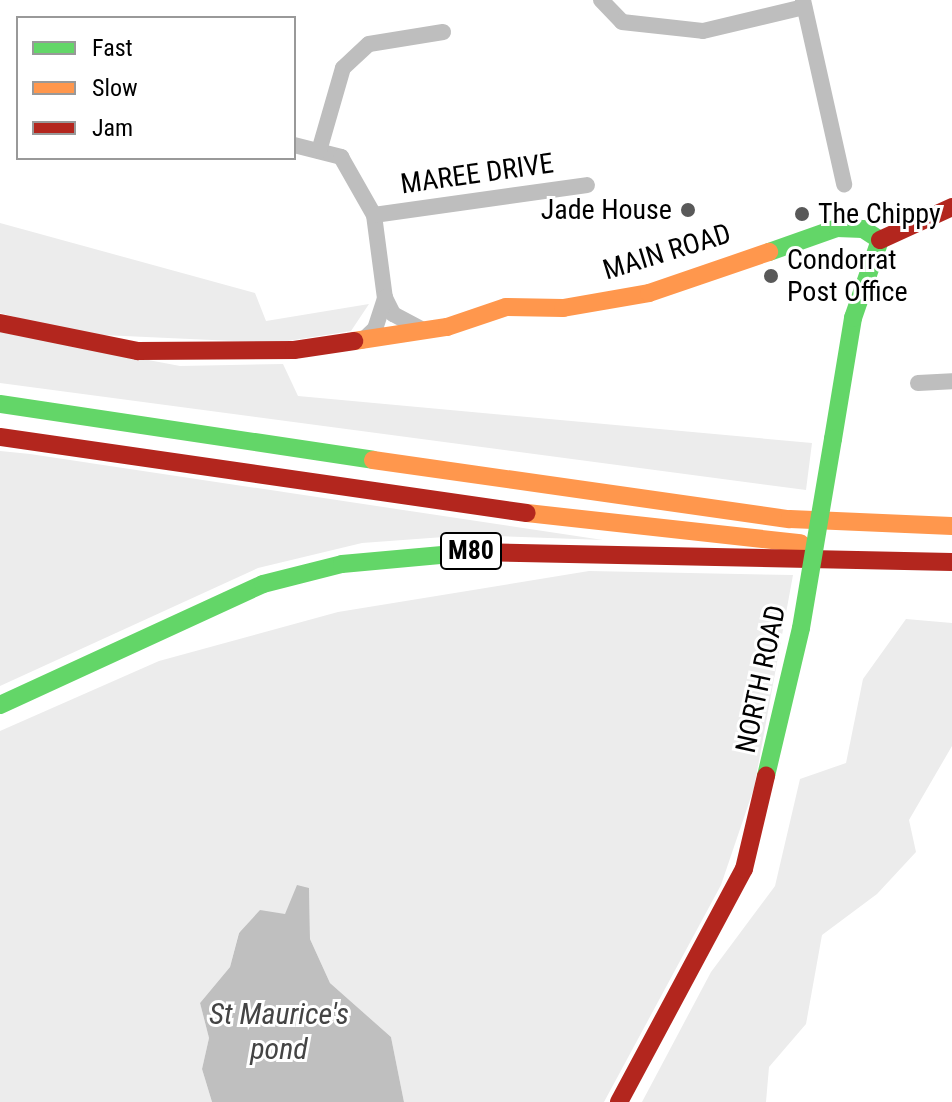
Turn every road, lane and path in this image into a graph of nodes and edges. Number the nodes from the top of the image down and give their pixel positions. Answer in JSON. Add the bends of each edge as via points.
{"nodes":[{"id":1,"x":601,"y":0,"type":"edge"},
{"id":2,"x":804,"y":4,"type":"edge"},
{"id":3,"x":443,"y":32,"type":"dead end"},
{"id":4,"x":296,"y":145,"type":"edge"},
{"id":5,"x":319,"y":151,"type":"junction"},
{"id":6,"x":844,"y":184,"type":"dead end"},
{"id":7,"x":587,"y":185,"type":"dead end"},
{"id":8,"x":952,"y":207,"type":"edge"},
{"id":9,"x":374,"y":215,"type":"junction"},
{"id":10,"x":880,"y":240,"type":"junction"},
{"id":11,"x":385,"y":298,"type":"junction"},
{"id":12,"x":0,"y":323,"type":"edge"},
{"id":13,"x":427,"y":331,"type":"junction"},
{"id":14,"x":362,"y":341,"type":"junction"},
{"id":15,"x":952,"y":381,"type":"edge"},
{"id":16,"x":918,"y":383,"type":"dead end"},
{"id":17,"x":0,"y":387,"type":"edge"},
{"id":18,"x":0,"y":404,"type":"edge"},
{"id":19,"x":190,"y":433,"type":"junction"},
{"id":20,"x":0,"y":437,"type":"edge"},
{"id":21,"x":952,"y":526,"type":"edge"},
{"id":22,"x":952,"y":560,"type":"edge"},
{"id":23,"x":6,"y":701,"type":"edge"},
{"id":24,"x":619,"y":1102,"type":"edge"}],
"edges":[{"from":1,"to":2,"type":"street","via":[[622,22],[703,31]]},
{"from":2,"to":6,"type":"street"},
{"from":3,"to":5,"type":"street","via":[[369,44],[343,68]]},
{"from":4,"to":5,"type":"street","name":"MAREE DRIVE"},
{"from":5,"to":9,"type":"street","name":"MAREE DRIVE","via":[[341,157]]},
{"from":7,"to":9,"type":"street","name":"MAREE DRIVE"},
{"from":8,"to":10,"type":"main road"},
{"from":9,"to":11,"type":"street","name":"MAREE DRIVE"},
{"from":10,"to":13,"type":"main road","name":"MAIN ROAD","via":[[863,229],[837,228],[649,293],[563,308],[506,307]]},
{"from":10,"to":24,"type":"main road","name":"NORTH ROAD","bridge":true,"via":[[853,318],[801,628],[744,869]]},
{"from":11,"to":13,"type":"street","via":[[400,320]]},
{"from":11,"to":14,"type":"street","via":[[375,329]]},
{"from":12,"to":14,"type":"main road","name":"MAIN ROAD","via":[[138,351],[294,350]]},
{"from":13,"to":14,"type":"main road","name":"MAIN ROAD"},
{"from":15,"to":16,"type":"street"},
{"from":17,"to":19,"type":"main road"},
{"from":18,"to":19,"type":"main road"},
{"from":19,"to":21,"type":"main road","via":[[790,519]]},
{"from":20,"to":22,"type":"main road","number":"M80","via":[[644,527]]},
{"from":22,"to":23,"type":"main road","number":"M80","via":[[498,550],[342,564],[263,584]]}]}
